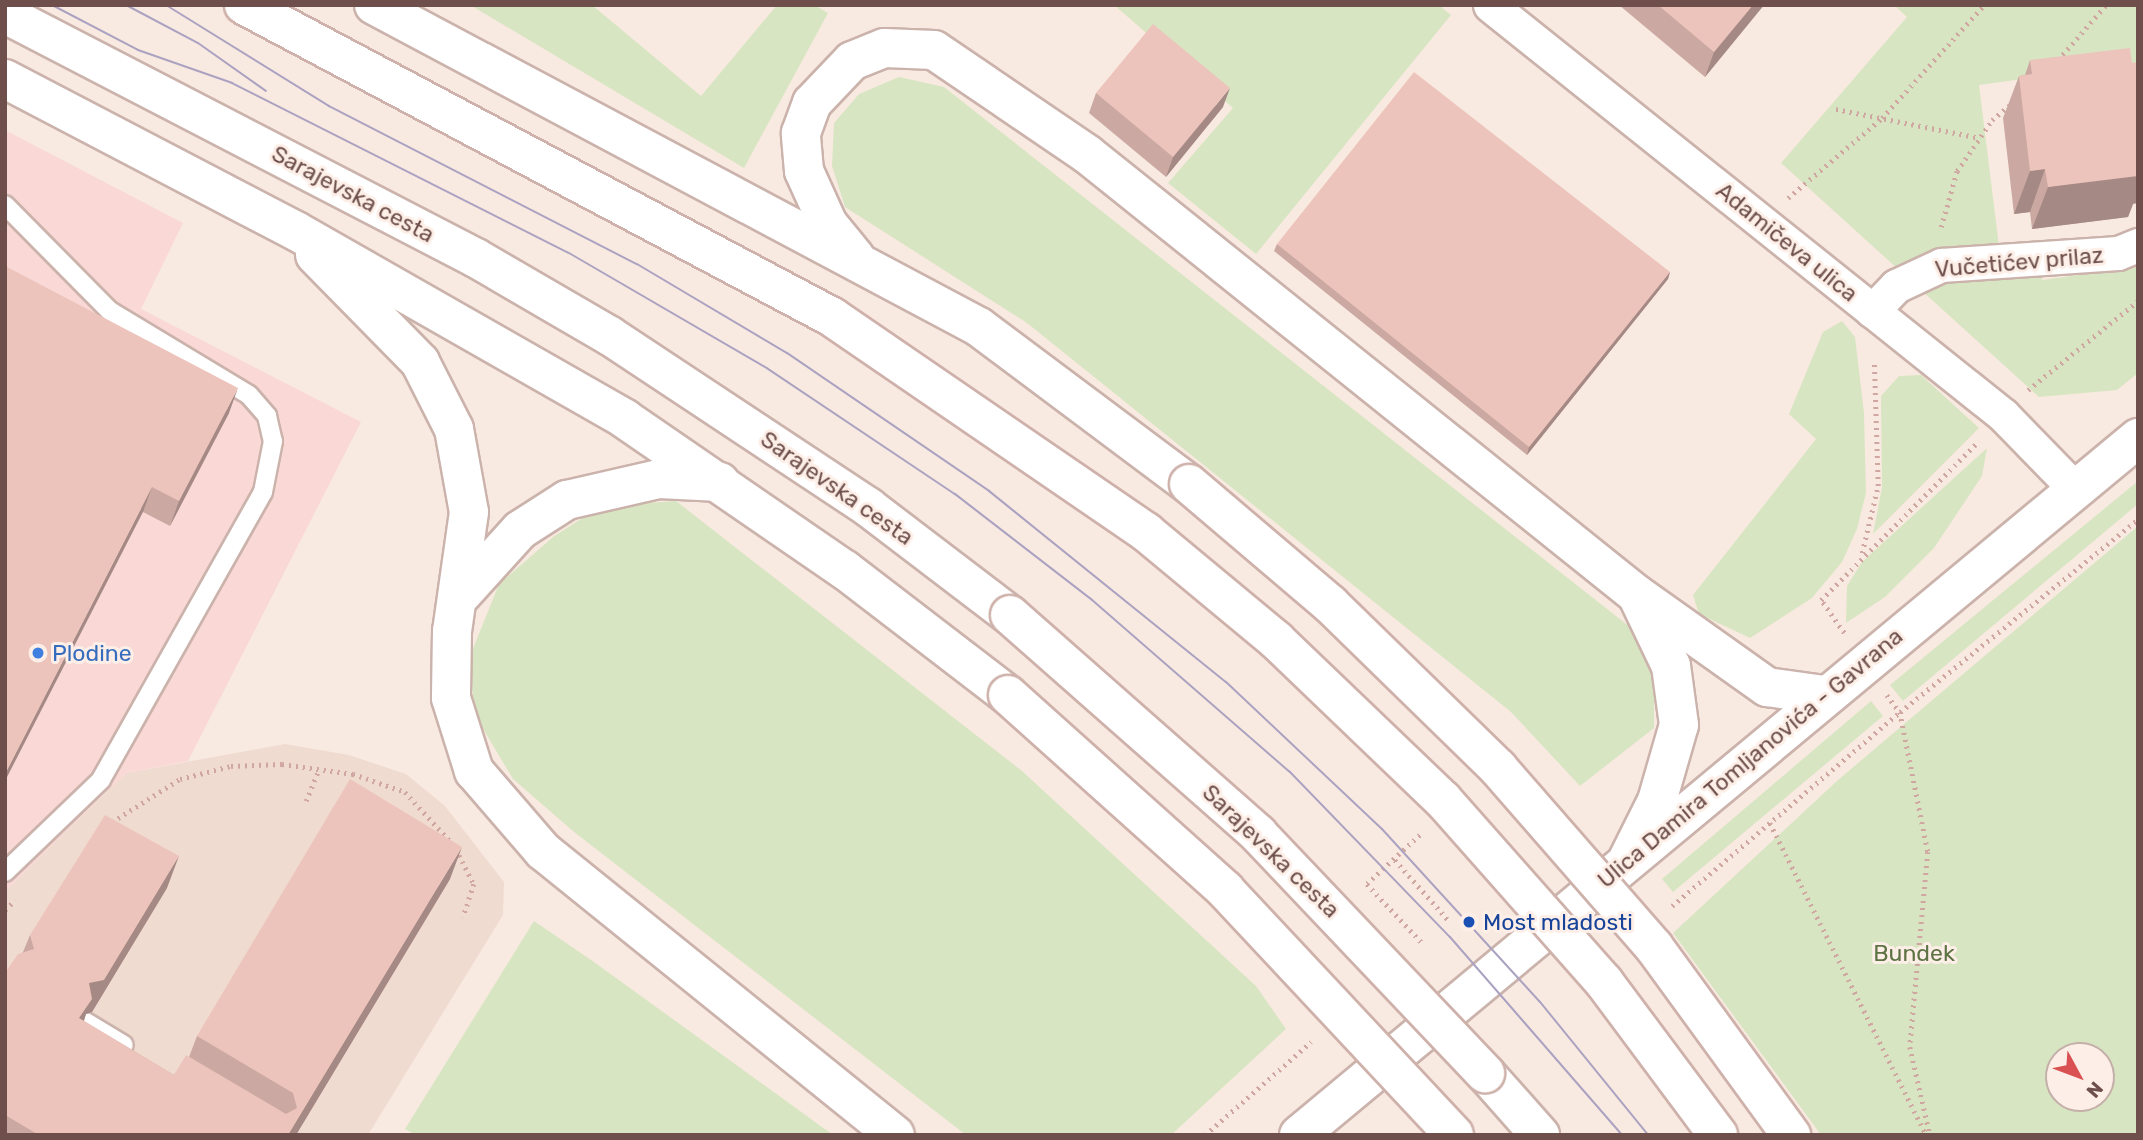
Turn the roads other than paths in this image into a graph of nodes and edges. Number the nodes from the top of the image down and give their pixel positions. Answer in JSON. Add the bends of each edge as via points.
{"nodes":[{"id":1,"x":244,"y":5,"type":"edge"},
{"id":2,"x":374,"y":5,"type":"edge"},
{"id":3,"x":1490,"y":5,"type":"edge"},
{"id":4,"x":5,"y":14,"type":"edge"},
{"id":5,"x":5,"y":79,"type":"edge"},
{"id":6,"x":5,"y":205,"type":"edge"},
{"id":7,"x":296,"y":231,"type":"junction"},
{"id":8,"x":2138,"y":244,"type":"edge"},
{"id":9,"x":855,"y":257,"type":"junction"},
{"id":10,"x":1872,"y":311,"type":"junction"},
{"id":11,"x":2138,"y":438,"type":"edge"},
{"id":12,"x":721,"y":482,"type":"junction"},
{"id":13,"x":2075,"y":489,"type":"junction"},
{"id":14,"x":462,"y":594,"type":"junction"},
{"id":15,"x":1636,"y":594,"type":"junction"},
{"id":16,"x":1824,"y":695,"type":"junction"},
{"id":17,"x":1628,"y":859,"type":"junction"},
{"id":18,"x":5,"y":872,"type":"edge"},
{"id":19,"x":86,"y":1022,"type":"edge"},
{"id":20,"x":138,"y":1054,"type":"edge"},
{"id":21,"x":895,"y":1135,"type":"edge"},
{"id":22,"x":1299,"y":1135,"type":"edge"},
{"id":23,"x":1454,"y":1135,"type":"edge"},
{"id":24,"x":1540,"y":1135,"type":"edge"},
{"id":25,"x":1718,"y":1135,"type":"edge"},
{"id":26,"x":1791,"y":1135,"type":"edge"}],
"edges":[{"from":1,"to":25,"type":"main road","bridge":true,"via":[[832,317],[1146,532],[1276,639],[1443,800],[1604,982]]},
{"from":2,"to":9,"type":"main road"},
{"from":3,"to":10,"type":"street","name":"Adamičeva ulica"},
{"from":4,"to":24,"type":"main road","name":"Sarajevska cesta","bridge":true,"via":[[476,258],[610,336],[867,507],[1010,615],[1258,834]]},
{"from":5,"to":7,"type":"main road"},
{"from":6,"to":18,"type":"lane","via":[[110,311],[248,395],[267,416],[273,441],[263,492],[101,779]]},
{"from":7,"to":12,"type":"main road","via":[[471,327]]},
{"from":7,"to":14,"type":"main road","via":[[395,332],[439,393],[466,479]]},
{"from":8,"to":10,"type":"street","name":"Vučetićev prilaz","via":[[2118,253],[1941,265],[1919,271]]},
{"from":9,"to":15,"type":"main road","via":[[828,224],[804,171],[801,133],[813,103],[852,61],[885,48],[934,50],[1087,154]]},
{"from":9,"to":26,"type":"main road","bridge":true,"via":[[990,335],[1189,484],[1351,623],[1498,768],[1654,947]]},
{"from":10,"to":13,"type":"street","name":"Adamičeva ulica","via":[[2003,415]]},
{"from":11,"to":13,"type":"main road","name":"Ulica Damira Tomljanovića - Gavrana"},
{"from":12,"to":14,"type":"main road","via":[[649,480],[567,500],[520,530]]},
{"from":12,"to":23,"type":"main road","bridge":true,"via":[[1008,695],[1235,899]]},
{"from":13,"to":16,"type":"main road","name":"Ulica Damira Tomljanovića - Gavrana"},
{"from":14,"to":21,"type":"main road","via":[[452,631],[451,698],[474,771],[490,794],[543,851]]},
{"from":15,"to":16,"type":"main road","via":[[1767,687]]},
{"from":15,"to":17,"type":"main road","via":[[1671,666],[1679,725],[1657,802]]},
{"from":16,"to":17,"type":"main road","name":"Ulica Damira Tomljanovića - Gavrana"},
{"from":17,"to":22,"type":"main road","name":"Ulica Damira Tomljanovića - Gavrana"},
{"from":19,"to":20,"type":"lane"}]}
